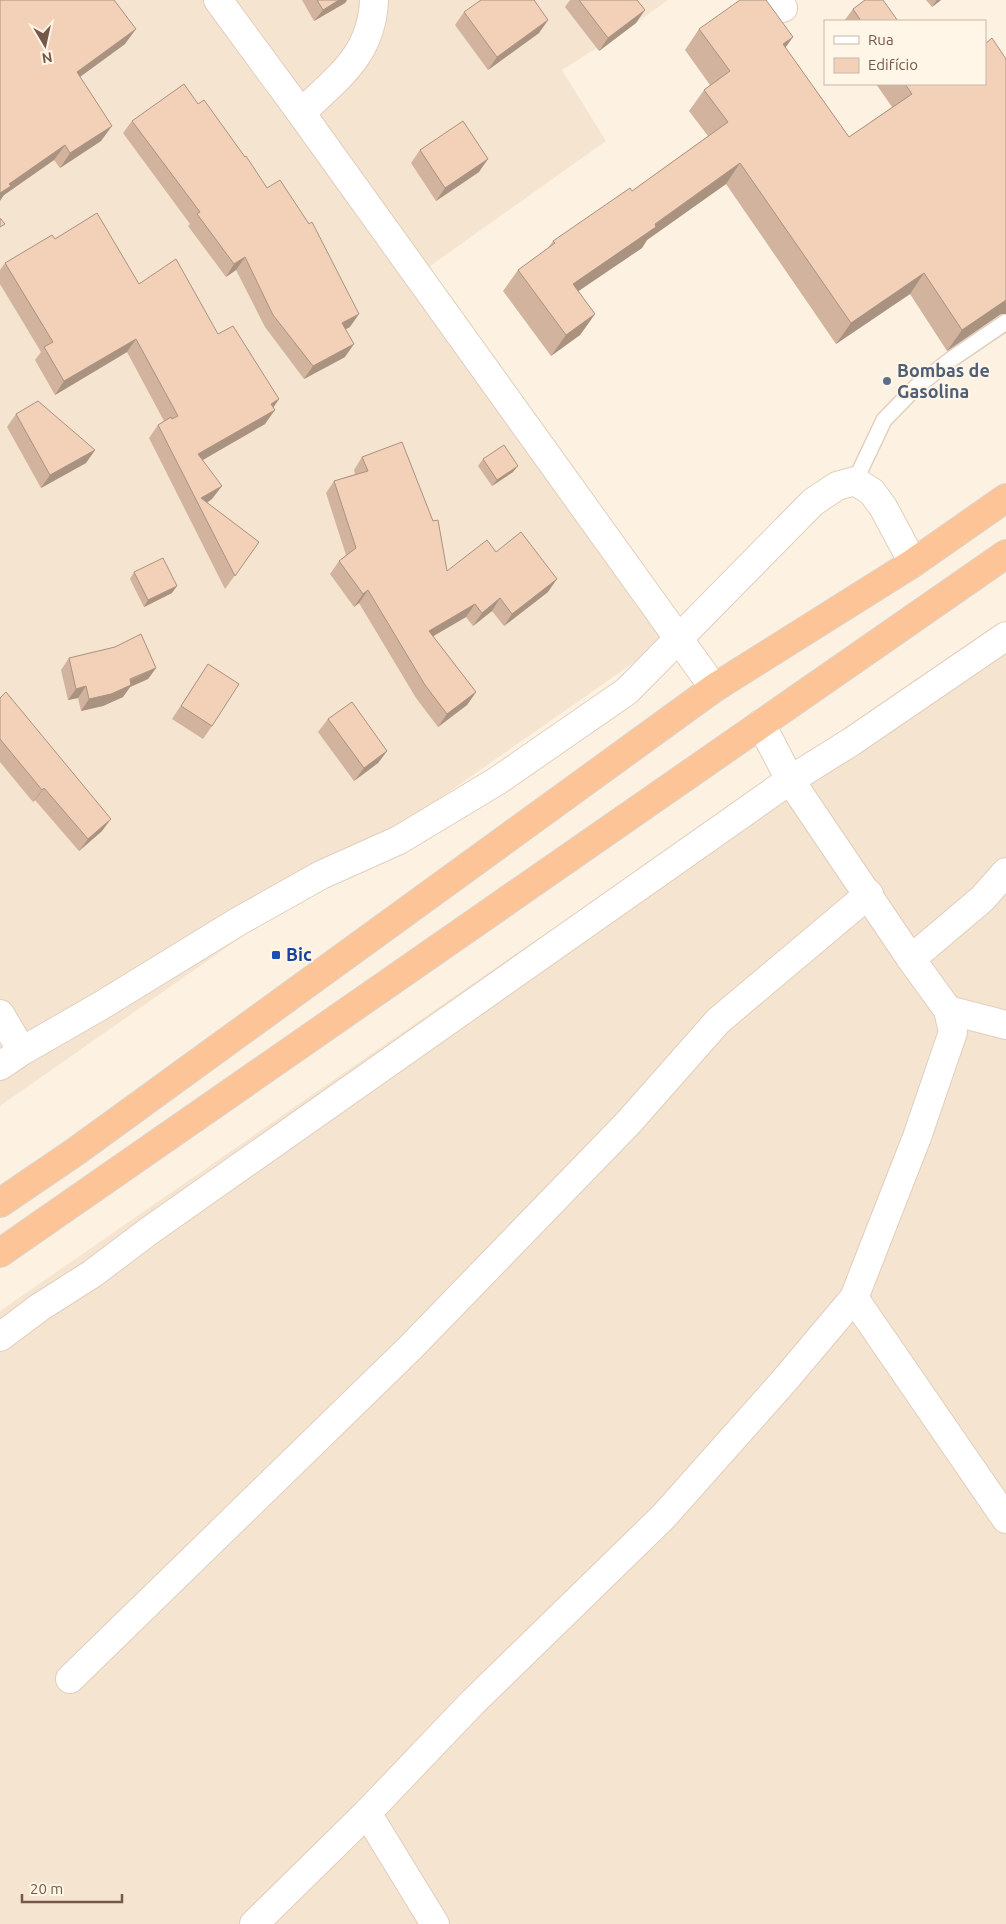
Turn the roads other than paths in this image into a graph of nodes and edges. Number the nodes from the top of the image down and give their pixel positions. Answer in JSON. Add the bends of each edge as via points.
{"nodes":[{"id":1,"x":218,"y":0,"type":"edge"},
{"id":2,"x":374,"y":0,"type":"edge"},
{"id":3,"x":301,"y":113,"type":"junction"},
{"id":4,"x":1006,"y":322,"type":"edge"},
{"id":5,"x":855,"y":481,"type":"junction"},
{"id":6,"x":1006,"y":498,"type":"edge"},
{"id":7,"x":1006,"y":554,"type":"edge"},
{"id":8,"x":913,"y":563,"type":"junction"},
{"id":9,"x":1006,"y":636,"type":"edge"},
{"id":10,"x":680,"y":639,"type":"junction"},
{"id":11,"x":714,"y":688,"type":"junction"},
{"id":12,"x":761,"y":724,"type":"junction"},
{"id":13,"x":790,"y":780,"type":"junction"},
{"id":14,"x":1006,"y":872,"type":"edge"},
{"id":15,"x":869,"y":894,"type":"junction"},
{"id":16,"x":911,"y":959,"type":"junction"},
{"id":17,"x":948,"y":1010,"type":"junction"},
{"id":18,"x":0,"y":1014,"type":"edge"},
{"id":19,"x":1006,"y":1025,"type":"edge"},
{"id":20,"x":22,"y":1051,"type":"junction"},
{"id":21,"x":0,"y":1066,"type":"edge"},
{"id":22,"x":0,"y":1203,"type":"edge"},
{"id":23,"x":0,"y":1253,"type":"edge"},
{"id":24,"x":854,"y":1298,"type":"junction"},
{"id":25,"x":0,"y":1337,"type":"edge"},
{"id":26,"x":1006,"y":1519,"type":"edge"},
{"id":27,"x":70,"y":1679,"type":"dead end"},
{"id":28,"x":366,"y":1813,"type":"junction"},
{"id":29,"x":254,"y":1924,"type":"edge"},
{"id":30,"x":435,"y":1924,"type":"edge"}],
"edges":[{"from":1,"to":3,"type":"street"},
{"from":2,"to":3,"type":"street","via":[[374,16],[364,46],[355,60]]},
{"from":3,"to":10,"type":"street"},
{"from":4,"to":5,"type":"lane","via":[[952,358],[916,387],[884,420]]},
{"from":5,"to":8,"type":"street","via":[[872,492],[883,506]]},
{"from":5,"to":10,"type":"street","via":[[836,486],[813,502]]},
{"from":6,"to":8,"type":"highway"},
{"from":7,"to":12,"type":"highway"},
{"from":8,"to":11,"type":"highway"},
{"from":9,"to":13,"type":"street"},
{"from":10,"to":11,"type":"street"},
{"from":10,"to":20,"type":"street","via":[[627,691],[497,781],[399,840],[321,875],[239,921]]},
{"from":11,"to":22,"type":"highway","via":[[75,1152]]},
{"from":12,"to":13,"type":"street"},
{"from":12,"to":23,"type":"highway"},
{"from":13,"to":15,"type":"street"},
{"from":13,"to":25,"type":"street"},
{"from":14,"to":16,"type":"street","via":[[982,899]]},
{"from":15,"to":16,"type":"street"},
{"from":15,"to":27,"type":"street","via":[[718,1021],[629,1122],[411,1347]]},
{"from":16,"to":17,"type":"street"},
{"from":17,"to":19,"type":"street"},
{"from":17,"to":24,"type":"street","via":[[953,1032],[946,1055],[918,1137]]},
{"from":18,"to":20,"type":"street"},
{"from":20,"to":21,"type":"street"},
{"from":24,"to":26,"type":"street"},
{"from":24,"to":28,"type":"street","via":[[664,1516]]},
{"from":28,"to":29,"type":"street"},
{"from":28,"to":30,"type":"street"}]}
